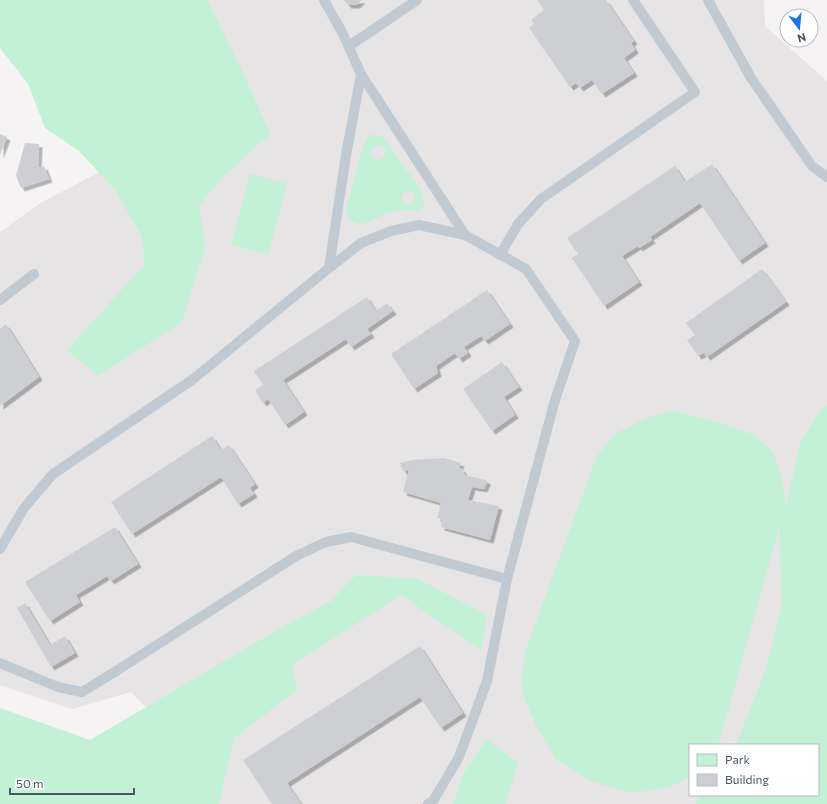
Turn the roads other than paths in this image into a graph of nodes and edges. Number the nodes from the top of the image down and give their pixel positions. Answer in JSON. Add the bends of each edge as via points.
{"nodes":[{"id":1,"x":324,"y":0,"type":"edge"},
{"id":2,"x":416,"y":0,"type":"edge"},
{"id":3,"x":633,"y":0,"type":"edge"},
{"id":4,"x":708,"y":0,"type":"edge"},
{"id":5,"x":349,"y":46,"type":"junction"},
{"id":6,"x":361,"y":74,"type":"junction"},
{"id":7,"x":827,"y":176,"type":"edge"},
{"id":8,"x":465,"y":235,"type":"junction"},
{"id":9,"x":500,"y":255,"type":"junction"},
{"id":10,"x":329,"y":268,"type":"junction"},
{"id":11,"x":34,"y":274,"type":"dead end"},
{"id":12,"x":0,"y":300,"type":"edge"},
{"id":13,"x":0,"y":549,"type":"edge"},
{"id":14,"x":507,"y":579,"type":"junction"},
{"id":15,"x":0,"y":663,"type":"edge"},
{"id":16,"x":431,"y":803,"type":"edge"}],
"edges":[{"from":1,"to":5,"type":"lane"},
{"from":2,"to":5,"type":"lane"},
{"from":3,"to":9,"type":"lane","via":[[695,92],[541,199],[518,224]]},
{"from":4,"to":7,"type":"lane","via":[[751,78],[812,166]]},
{"from":5,"to":6,"type":"lane"},
{"from":6,"to":8,"type":"lane"},
{"from":6,"to":10,"type":"lane"},
{"from":8,"to":9,"type":"lane"},
{"from":8,"to":10,"type":"lane","via":[[419,225],[391,231],[361,243]]},
{"from":9,"to":14,"type":"lane","via":[[526,269],[575,341],[556,400]]},
{"from":10,"to":13,"type":"lane","via":[[192,380],[53,474],[24,508]]},
{"from":11,"to":12,"type":"lane"},
{"from":14,"to":15,"type":"lane","via":[[351,537],[326,542],[296,556],[82,692],[58,688]]},
{"from":14,"to":16,"type":"lane","via":[[487,681],[459,757]]}]}
